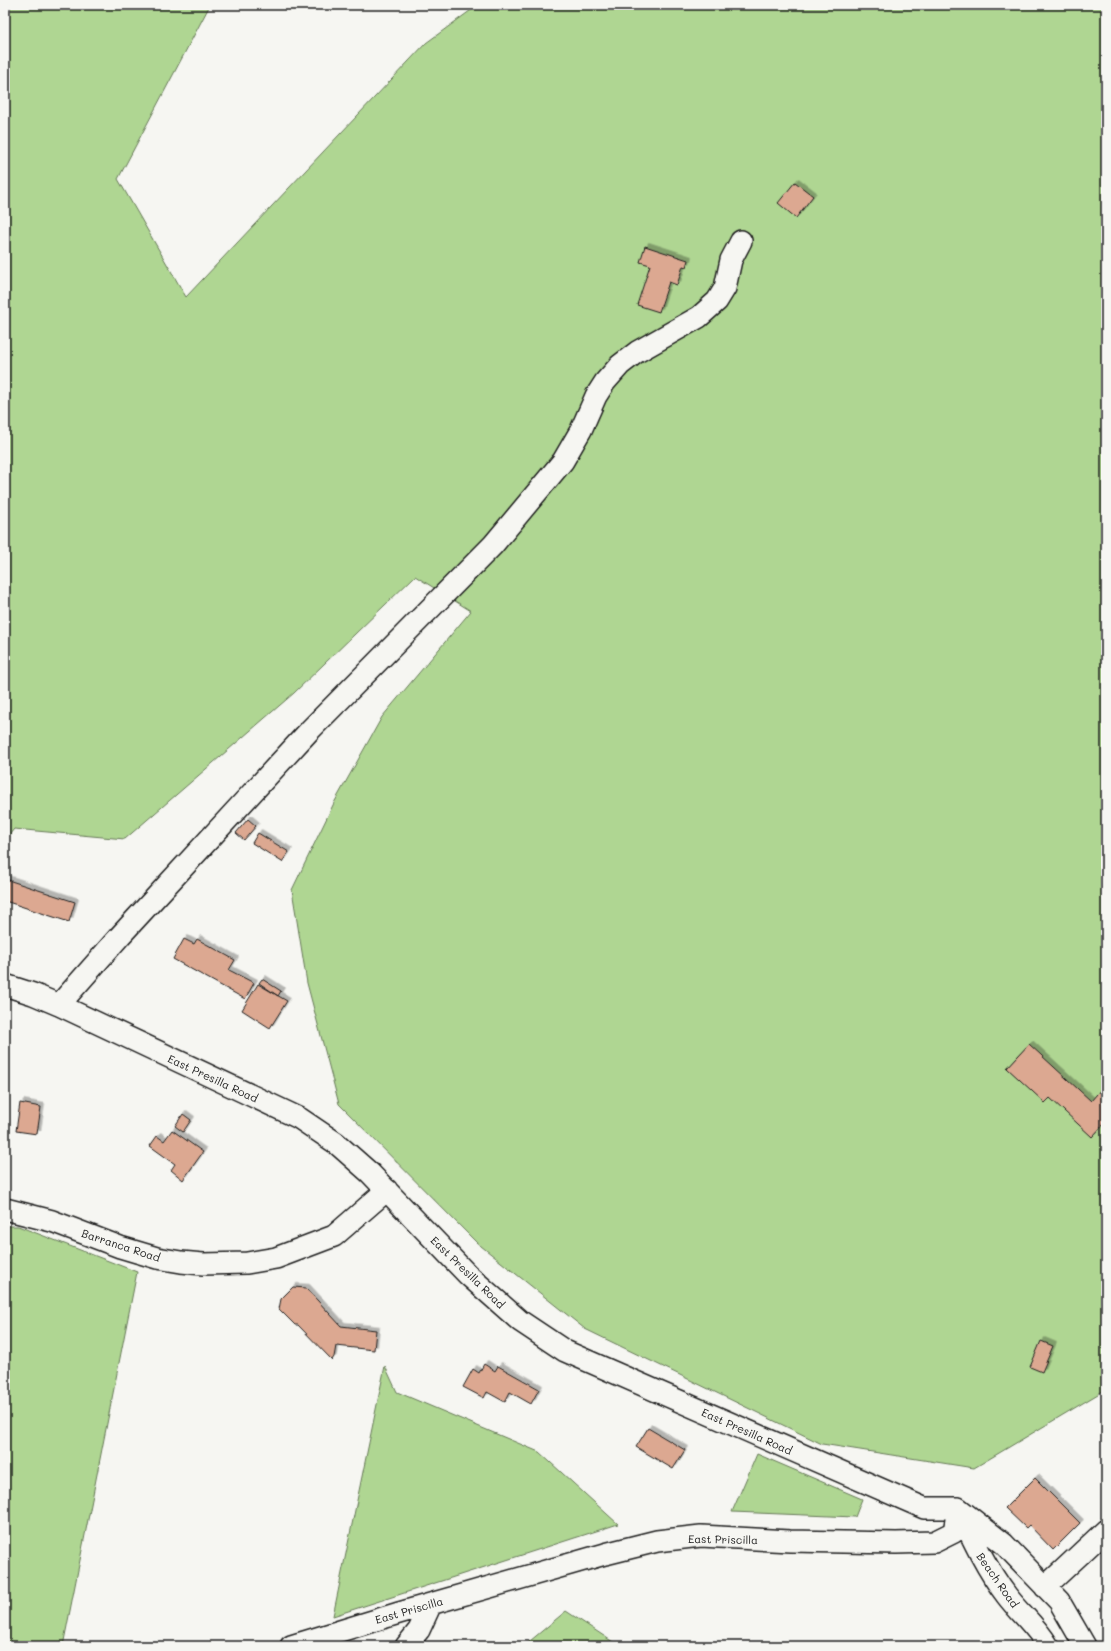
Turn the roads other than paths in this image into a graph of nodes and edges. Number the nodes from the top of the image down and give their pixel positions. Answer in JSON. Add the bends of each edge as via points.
{"nodes":[{"id":1,"x":741,"y":241,"type":"dead end"},
{"id":2,"x":5,"y":985,"type":"edge"},
{"id":3,"x":59,"y":1004,"type":"junction"},
{"id":4,"x":387,"y":1190,"type":"junction"},
{"id":5,"x":5,"y":1209,"type":"edge"},
{"id":6,"x":958,"y":1508,"type":"junction"},
{"id":7,"x":1106,"y":1530,"type":"edge"},
{"id":8,"x":1045,"y":1587,"type":"junction"},
{"id":9,"x":431,"y":1604,"type":"junction"},
{"id":10,"x":291,"y":1646,"type":"edge"},
{"id":11,"x":406,"y":1646,"type":"edge"},
{"id":12,"x":1048,"y":1646,"type":"edge"},
{"id":13,"x":1085,"y":1646,"type":"edge"}],
"edges":[{"from":1,"to":3,"type":"street","via":[[731,260],[725,288],[717,301],[699,317],[637,352],[620,365],[596,396],[581,430],[563,461],[493,545],[310,730]]},
{"from":2,"to":3,"type":"street","name":"East Presilla Road"},
{"from":3,"to":4,"type":"street","name":"East Presilla Road","via":[[299,1118],[336,1143]]},
{"from":4,"to":5,"type":"street","name":"Barranca Road","via":[[334,1236],[276,1258],[247,1263],[203,1264],[157,1258],[52,1221]]},
{"from":4,"to":6,"type":"street","name":"East Presilla Road","via":[[468,1275],[520,1321],[565,1351],[924,1508]]},
{"from":6,"to":8,"type":"street","via":[[1004,1544]]},
{"from":6,"to":9,"type":"street","name":"East Priscilla","via":[[954,1532],[934,1542],[798,1541],[701,1536],[657,1541]]},
{"from":6,"to":12,"type":"street","name":"Beach Road","via":[[982,1558],[1007,1596]]},
{"from":7,"to":8,"type":"street"},
{"from":8,"to":13,"type":"street","via":[[1059,1601]]},
{"from":9,"to":10,"type":"street","name":"East Priscilla"},
{"from":9,"to":11,"type":"street","via":[[418,1630]]}]}
